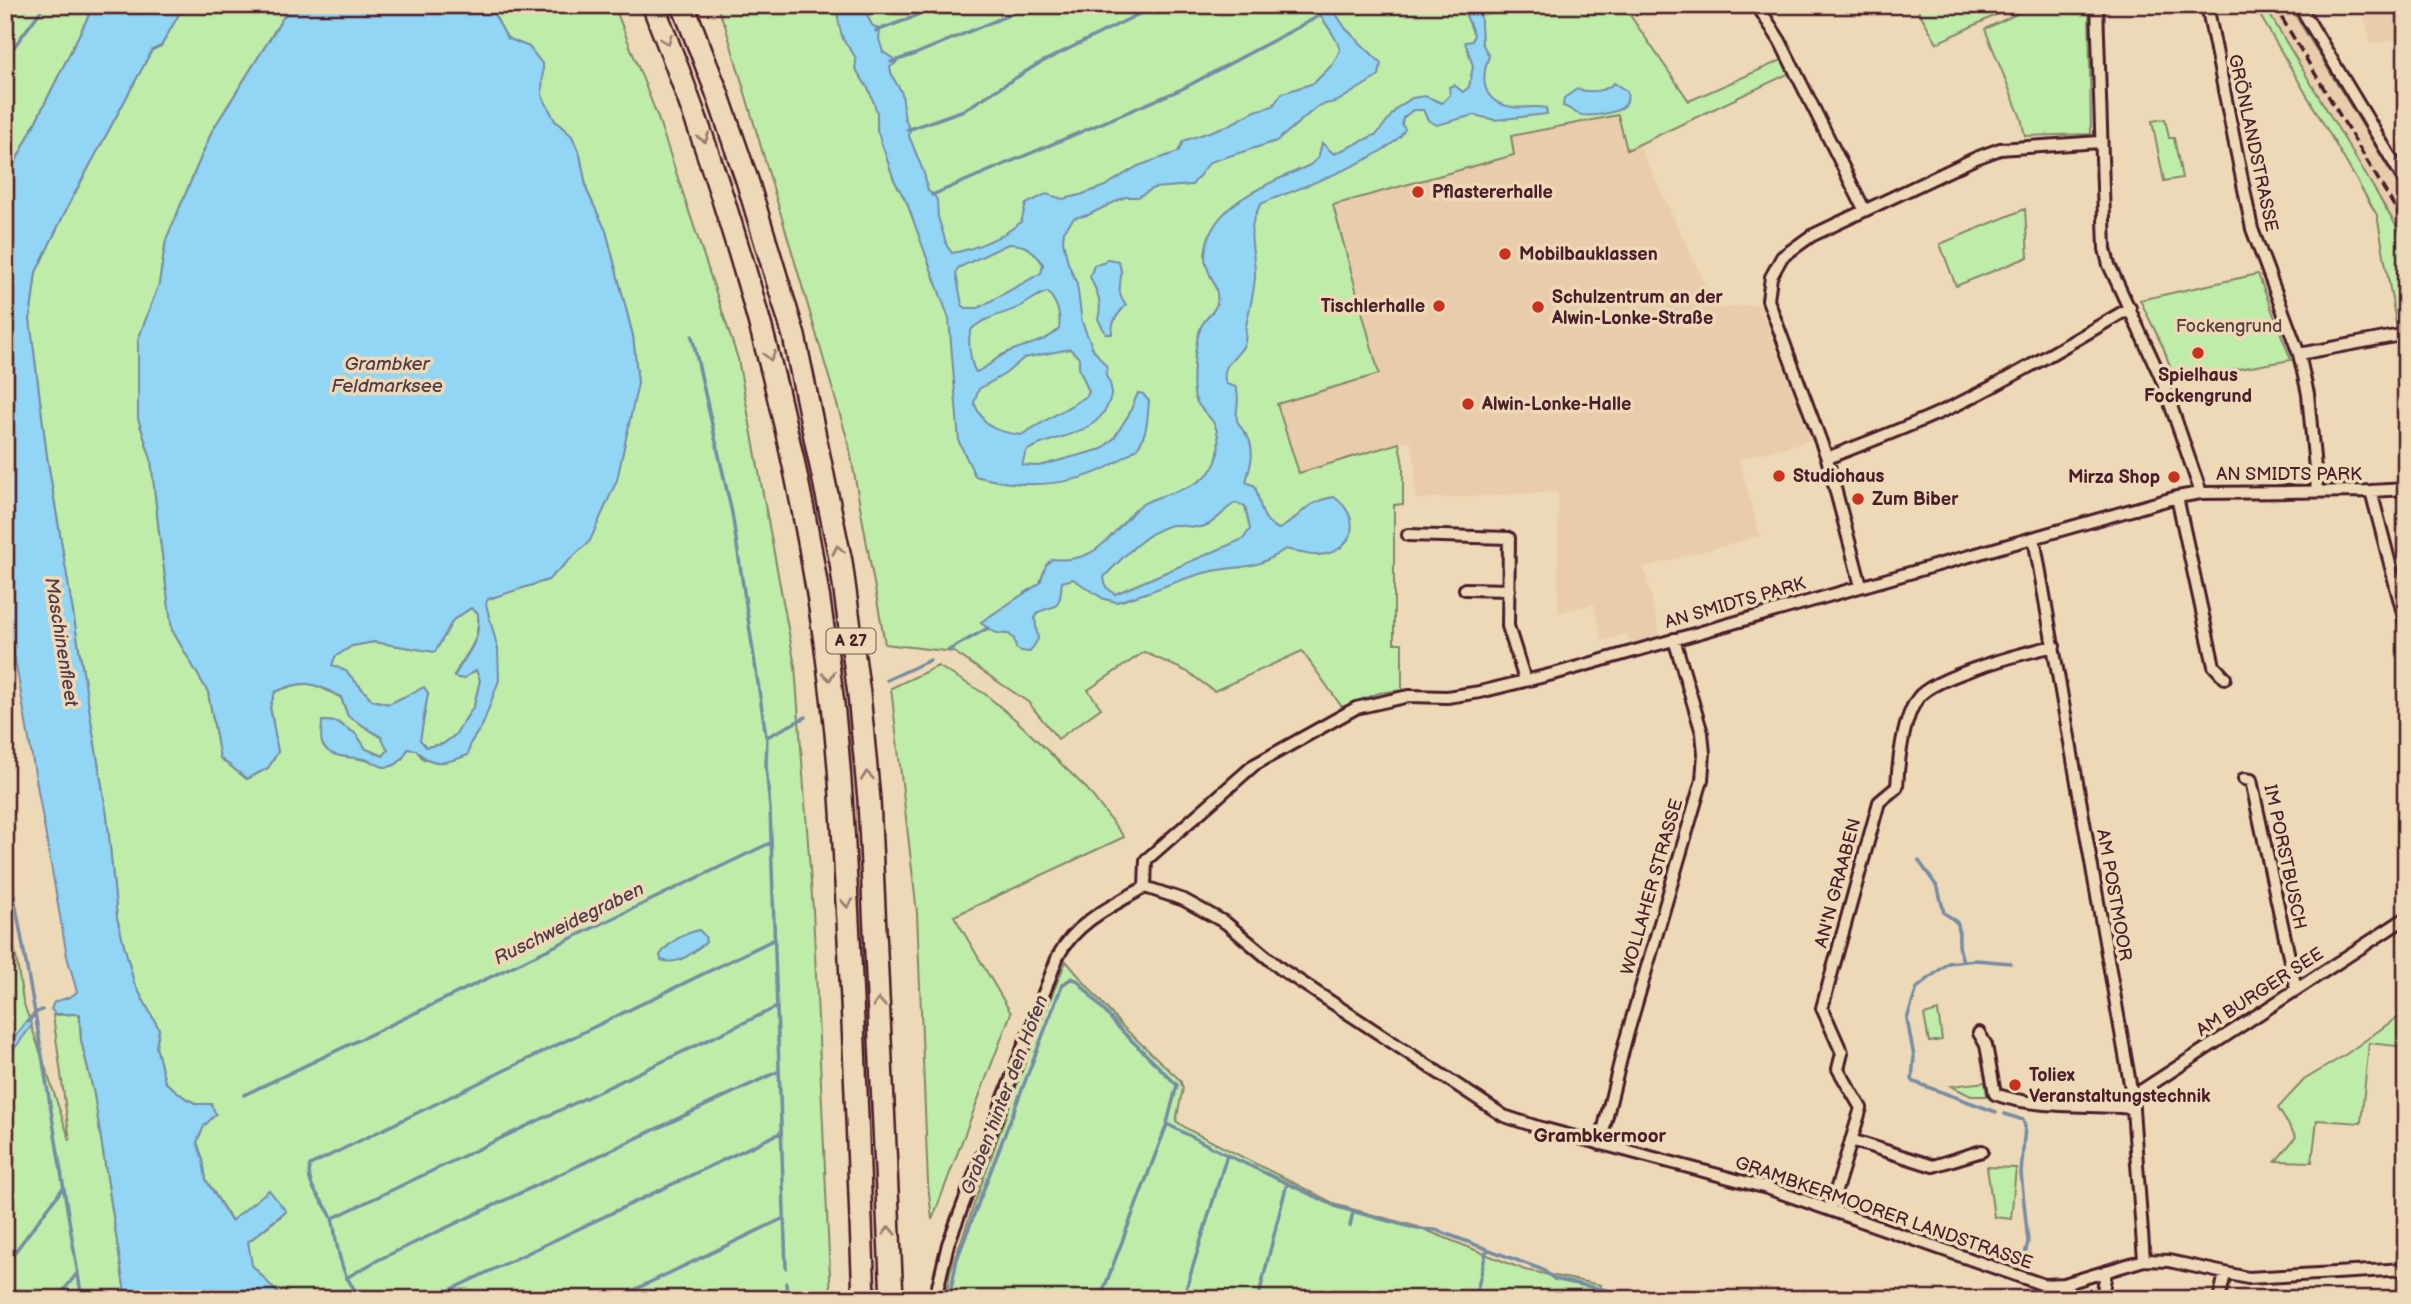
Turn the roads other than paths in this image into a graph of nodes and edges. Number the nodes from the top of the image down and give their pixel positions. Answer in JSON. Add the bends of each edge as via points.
{"nodes":[{"id":1,"x":653,"y":5,"type":"edge"},
{"id":2,"x":683,"y":5,"type":"edge"},
{"id":3,"x":1757,"y":5,"type":"edge"},
{"id":4,"x":2097,"y":5,"type":"edge"},
{"id":5,"x":2207,"y":5,"type":"edge"},
{"id":6,"x":2299,"y":5,"type":"edge"},
{"id":7,"x":2100,"y":142,"type":"junction"},
{"id":8,"x":2406,"y":183,"type":"edge"},
{"id":9,"x":1864,"y":209,"type":"junction"},
{"id":10,"x":2130,"y":308,"type":"junction"},
{"id":11,"x":2406,"y":334,"type":"edge"},
{"id":12,"x":2299,"y":354,"type":"junction"},
{"id":13,"x":1828,"y":458,"type":"junction"},
{"id":14,"x":2406,"y":489,"type":"edge"},
{"id":15,"x":2317,"y":490,"type":"junction"},
{"id":16,"x":2371,"y":491,"type":"junction"},
{"id":17,"x":2201,"y":493,"type":"junction"},
{"id":18,"x":2177,"y":497,"type":"junction"},
{"id":19,"x":1408,"y":536,"type":"dead end"},
{"id":20,"x":2034,"y":538,"type":"junction"},
{"id":21,"x":1861,"y":586,"type":"junction"},
{"id":22,"x":1465,"y":589,"type":"dead end"},
{"id":23,"x":1508,"y":590,"type":"junction"},
{"id":24,"x":2406,"y":625,"type":"edge"},
{"id":25,"x":1674,"y":639,"type":"junction"},
{"id":26,"x":2054,"y":646,"type":"junction"},
{"id":27,"x":2225,"y":678,"type":"dead end"},
{"id":28,"x":1525,"y":680,"type":"junction"},
{"id":29,"x":2244,"y":779,"type":"dead end"},
{"id":30,"x":1144,"y":887,"type":"junction"},
{"id":31,"x":2406,"y":918,"type":"edge"},
{"id":32,"x":2295,"y":989,"type":"junction"},
{"id":33,"x":1979,"y":1034,"type":"dead end"},
{"id":34,"x":2132,"y":1095,"type":"junction"},
{"id":35,"x":2133,"y":1108,"type":"junction"},
{"id":36,"x":1851,"y":1140,"type":"junction"},
{"id":37,"x":1600,"y":1144,"type":"junction"},
{"id":38,"x":1982,"y":1151,"type":"dead end"},
{"id":39,"x":1830,"y":1210,"type":"junction"},
{"id":40,"x":2144,"y":1260,"type":"junction"},
{"id":41,"x":2406,"y":1269,"type":"edge"},
{"id":42,"x":2106,"y":1271,"type":"junction"},
{"id":43,"x":2225,"y":1274,"type":"junction"},
{"id":44,"x":864,"y":1299,"type":"edge"},
{"id":45,"x":892,"y":1299,"type":"edge"},
{"id":46,"x":935,"y":1299,"type":"edge"},
{"id":47,"x":2102,"y":1299,"type":"edge"},
{"id":48,"x":2219,"y":1299,"type":"edge"}],
"edges":[{"from":1,"to":44,"type":"highway","number":"A 27","one_way":true,"via":[[722,189],[767,345],[814,566],[842,800]]},
{"from":45,"to":2,"type":"highway","number":"A 27","one_way":true,"via":[[869,800],[841,562],[794,336],[747,180]]},
{"from":3,"to":9,"type":"street","via":[[1780,41]]},
{"from":4,"to":7,"type":"street"},
{"from":5,"to":12,"type":"street","name":"GRÖNLANDSTRASSE","via":[[2252,229]]},
{"from":6,"to":8,"type":"street"},
{"from":7,"to":9,"type":"street","via":[[2000,149]]},
{"from":7,"to":10,"type":"street","via":[[2105,250]]},
{"from":9,"to":13,"type":"street","via":[[1782,257],[1771,277],[1768,300]]},
{"from":10,"to":13,"type":"street","via":[[1958,404]]},
{"from":10,"to":17,"type":"street","via":[[2162,380]]},
{"from":11,"to":12,"type":"street"},
{"from":12,"to":15,"type":"street","name":"GRÖNLANDSTRASSE","via":[[2308,394]]},
{"from":13,"to":21,"type":"street"},
{"from":14,"to":16,"type":"street","name":"AN SMIDTS PARK"},
{"from":15,"to":16,"type":"street","name":"AN SMIDTS PARK"},
{"from":15,"to":17,"type":"street","name":"AN SMIDTS PARK"},
{"from":16,"to":24,"type":"street"},
{"from":17,"to":18,"type":"street","name":"AN SMIDTS PARK"},
{"from":18,"to":20,"type":"street","name":"AN SMIDTS PARK"},
{"from":18,"to":27,"type":"street","via":[[2214,666]]},
{"from":19,"to":23,"type":"street","via":[[1509,538]]},
{"from":20,"to":21,"type":"street","name":"AN SMIDTS PARK"},
{"from":20,"to":26,"type":"street","name":"AM POSTMOOR"},
{"from":21,"to":25,"type":"street","name":"AN SMIDTS PARK"},
{"from":22,"to":23,"type":"street"},
{"from":23,"to":28,"type":"street","via":[[1508,626]]},
{"from":25,"to":28,"type":"street","name":"AN SMIDTS PARK"},
{"from":25,"to":37,"type":"street","name":"WOLLAHER STRASSE","via":[[1702,733],[1702,780]]},
{"from":26,"to":34,"type":"street","name":"AM POSTMOOR"},
{"from":26,"to":36,"type":"street","name":"AN'N GRAABEN","via":[[2007,657],[1931,686],[1914,705],[1898,757],[1897,788],[1879,802],[1822,1008],[1842,1053],[1838,1069],[1861,1108]]},
{"from":28,"to":30,"type":"street","name":"AN SMIDTS PARK","via":[[1480,692],[1447,697],[1409,695],[1356,708],[1254,765],[1146,860]]},
{"from":29,"to":32,"type":"street","name":"IM PORSTBUSCH","via":[[2251,780]]},
{"from":30,"to":37,"type":"street","name":"GRAMBKERMOORER LANDSTRASSE","via":[[1184,900],[1226,923],[1280,969],[1504,1116]]},
{"from":30,"to":46,"type":"street","via":[[1093,916],[1066,940],[948,1244]]},
{"from":31,"to":32,"type":"street","name":"AM BURGER SEE"},
{"from":32,"to":34,"type":"street","name":"AM BURGER SEE"},
{"from":33,"to":35,"type":"street","via":[[1986,1045],[1995,1094],[2035,1104]]},
{"from":34,"to":35,"type":"street","name":"AM POSTMOOR"},
{"from":35,"to":40,"type":"street","name":"AM POSTMOOR"},
{"from":36,"to":38,"type":"street","via":[[1933,1166]]},
{"from":36,"to":39,"type":"street"},
{"from":37,"to":39,"type":"street","name":"GRAMBKERMOORER LANDSTRASSE","via":[[1767,1188]]},
{"from":39,"to":42,"type":"street","name":"GRAMBKERMOORER LANDSTRASSE","via":[[2044,1285]]},
{"from":40,"to":42,"type":"street","name":"GRAMBKERMOORER LANDSTRASSE"},
{"from":40,"to":43,"type":"street","name":"GRAMBKERMOORER LANDSTRASSE"},
{"from":41,"to":43,"type":"street","name":"GRAMBKERMOORER LANDSTRASSE","via":[[2277,1278]]},
{"from":42,"to":47,"type":"street"},
{"from":43,"to":48,"type":"street"}]}
